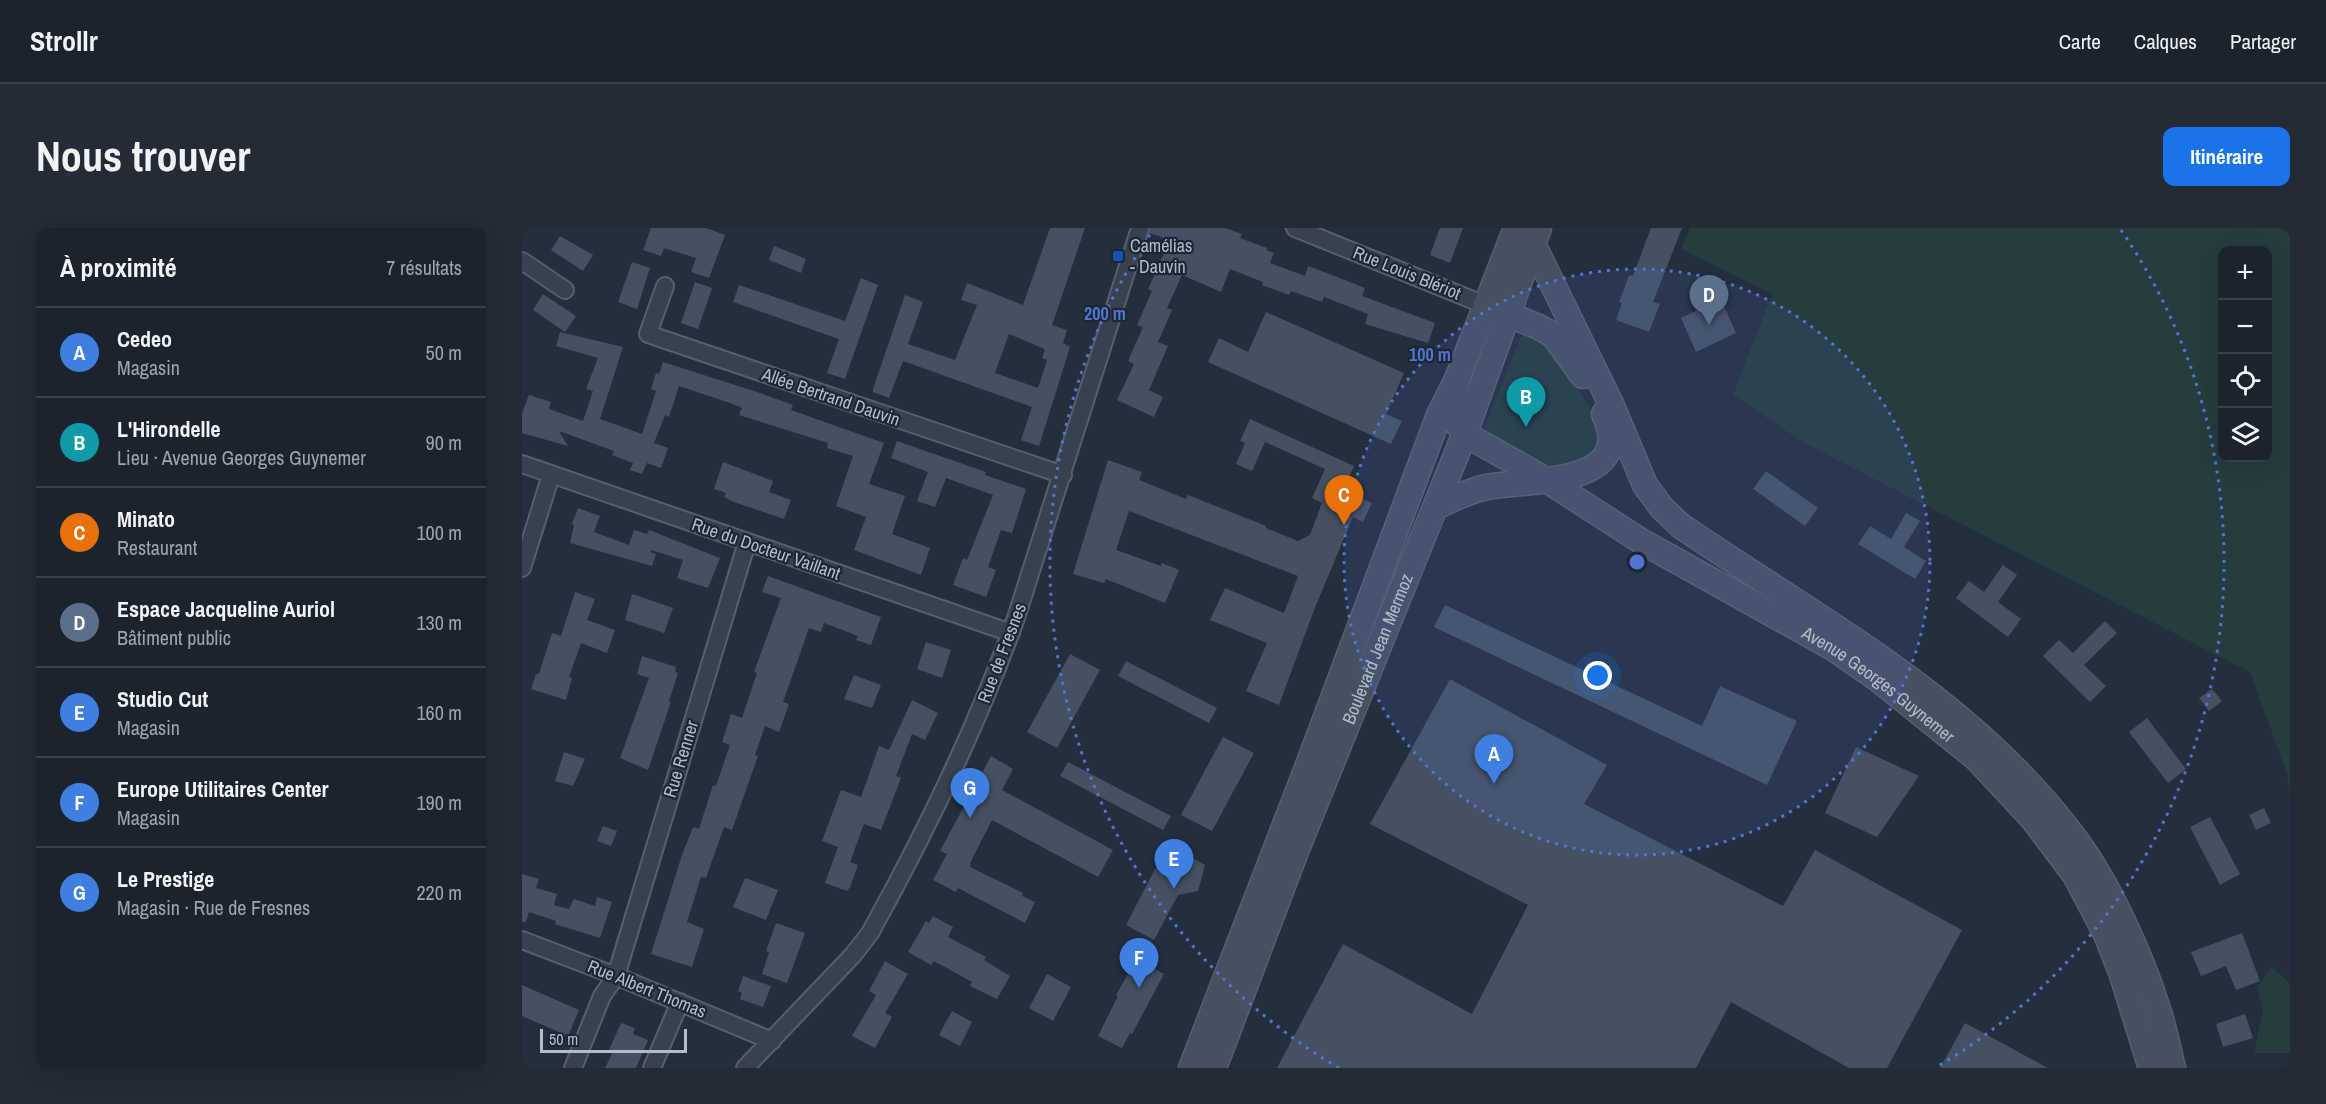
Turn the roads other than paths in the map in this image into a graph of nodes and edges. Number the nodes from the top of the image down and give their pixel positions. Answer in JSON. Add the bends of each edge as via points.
{"nodes":[{"id":1,"x":1140,"y":228,"type":"edge"},
{"id":2,"x":1295,"y":228,"type":"edge"},
{"id":3,"x":1316,"y":232,"type":"edge"},
{"id":4,"x":1529,"y":233,"type":"edge"},
{"id":5,"x":522,"y":261,"type":"edge"},
{"id":6,"x":665,"y":286,"type":"dead end"},
{"id":7,"x":565,"y":290,"type":"dead end"},
{"id":8,"x":1485,"y":305,"type":"junction"},
{"id":9,"x":1508,"y":315,"type":"junction"},
{"id":10,"x":1587,"y":357,"type":"junction"},
{"id":11,"x":1457,"y":379,"type":"junction"},
{"id":12,"x":1591,"y":389,"type":"junction"},
{"id":13,"x":1612,"y":406,"type":"junction"},
{"id":14,"x":1465,"y":433,"type":"junction"},
{"id":15,"x":522,"y":464,"type":"edge"},
{"id":16,"x":551,"y":475,"type":"junction"},
{"id":17,"x":1063,"y":475,"type":"junction"},
{"id":18,"x":1548,"y":481,"type":"junction"},
{"id":19,"x":1436,"y":507,"type":"junction"},
{"id":20,"x":747,"y":543,"type":"junction"},
{"id":21,"x":522,"y":568,"type":"edge"},
{"id":22,"x":1011,"y":633,"type":"junction"},
{"id":23,"x":2077,"y":841,"type":"junction"},
{"id":24,"x":2075,"y":875,"type":"junction"},
{"id":25,"x":2094,"y":910,"type":"junction"},
{"id":26,"x":522,"y":940,"type":"edge"},
{"id":27,"x":616,"y":976,"type":"junction"},
{"id":28,"x":680,"y":1002,"type":"junction"},
{"id":29,"x":2158,"y":1007,"type":"junction"},
{"id":30,"x":775,"y":1038,"type":"junction"},
{"id":31,"x":573,"y":1068,"type":"edge"},
{"id":32,"x":652,"y":1068,"type":"edge"},
{"id":33,"x":745,"y":1068,"type":"edge"},
{"id":34,"x":1191,"y":1068,"type":"edge"},
{"id":35,"x":1214,"y":1068,"type":"edge"},
{"id":36,"x":2151,"y":1068,"type":"edge"},
{"id":37,"x":2172,"y":1068,"type":"edge"}],
"edges":[{"from":1,"to":17,"type":"street","name":"Rue de Fresnes"},
{"from":2,"to":3,"type":"street","name":"Rue Louis Blériot"},
{"from":3,"to":8,"type":"street","name":"Rue Louis Blériot"},
{"from":4,"to":8,"type":"main road","name":"Boulevard Jean Mermoz"},
{"from":4,"to":9,"type":"main road","name":"Boulevard Jean Mermoz"},
{"from":4,"to":10,"type":"main road","name":"Avenue Georges Guynemer"},
{"from":5,"to":7,"type":"street"},
{"from":6,"to":17,"type":"street","name":"Allée Bertrand Dauvin","via":[[648,334]]},
{"from":8,"to":9,"type":"main road"},
{"from":8,"to":11,"type":"main road","name":"Boulevard Jean Mermoz"},
{"from":9,"to":12,"type":"main road","via":[[1552,335]]},
{"from":9,"to":14,"type":"main road","name":"Boulevard Jean Mermoz"},
{"from":10,"to":12,"type":"main road"},
{"from":10,"to":13,"type":"main road","name":"Avenue Georges Guynemer"},
{"from":11,"to":14,"type":"main road","via":[[1453,419]]},
{"from":11,"to":34,"type":"main road","name":"Boulevard Jean Mermoz","via":[[1439,415]]},
{"from":12,"to":13,"type":"main road"},
{"from":12,"to":18,"type":"main road","via":[[1611,429],[1606,458],[1590,470]]},
{"from":13,"to":23,"type":"main road","name":"Avenue Georges Guynemer","via":[[1645,485],[1668,514],[1699,539],[1869,649],[1944,704],[2008,761]]},
{"from":14,"to":18,"type":"main road","name":"Avenue Georges Guynemer"},
{"from":14,"to":19,"type":"main road","name":"Boulevard Jean Mermoz"},
{"from":15,"to":16,"type":"street","name":"Rue du Docteur Vaillant"},
{"from":16,"to":20,"type":"street","name":"Rue du Docteur Vaillant"},
{"from":16,"to":21,"type":"street"},
{"from":17,"to":22,"type":"street","name":"Rue de Fresnes"},
{"from":18,"to":19,"type":"main road","via":[[1488,487]]},
{"from":18,"to":24,"type":"main road","name":"Avenue Georges Guynemer","via":[[1641,541],[1833,648],[1879,680],[1977,759],[2032,818]]},
{"from":19,"to":35,"type":"main road","name":"Boulevard Jean Mermoz","via":[[1295,854]]},
{"from":20,"to":22,"type":"street","name":"Rue du Docteur Vaillant"},
{"from":20,"to":27,"type":"street","name":"Rue Renner"},
{"from":22,"to":30,"type":"street","name":"Rue de Fresnes","via":[[975,721],[870,933]]},
{"from":23,"to":24,"type":"main road"},
{"from":23,"to":29,"type":"main road","name":"Avenue Georges Guynemer","via":[[2104,886]]},
{"from":24,"to":25,"type":"main road","name":"Avenue Georges Guynemer"},
{"from":25,"to":29,"type":"main road","via":[[2117,927],[2134,968]]},
{"from":25,"to":36,"type":"main road","name":"Avenue Georges Guynemer","via":[[2121,972]]},
{"from":26,"to":27,"type":"street","name":"Rue Albert Thomas"},
{"from":27,"to":28,"type":"street","name":"Rue Albert Thomas"},
{"from":27,"to":31,"type":"street","name":"Rue Renner","via":[[602,996]]},
{"from":28,"to":30,"type":"street","name":"Rue Albert Thomas"},
{"from":28,"to":32,"type":"street"},
{"from":29,"to":37,"type":"main road"},
{"from":30,"to":33,"type":"street","name":"Rue de Fresnes"}]}
